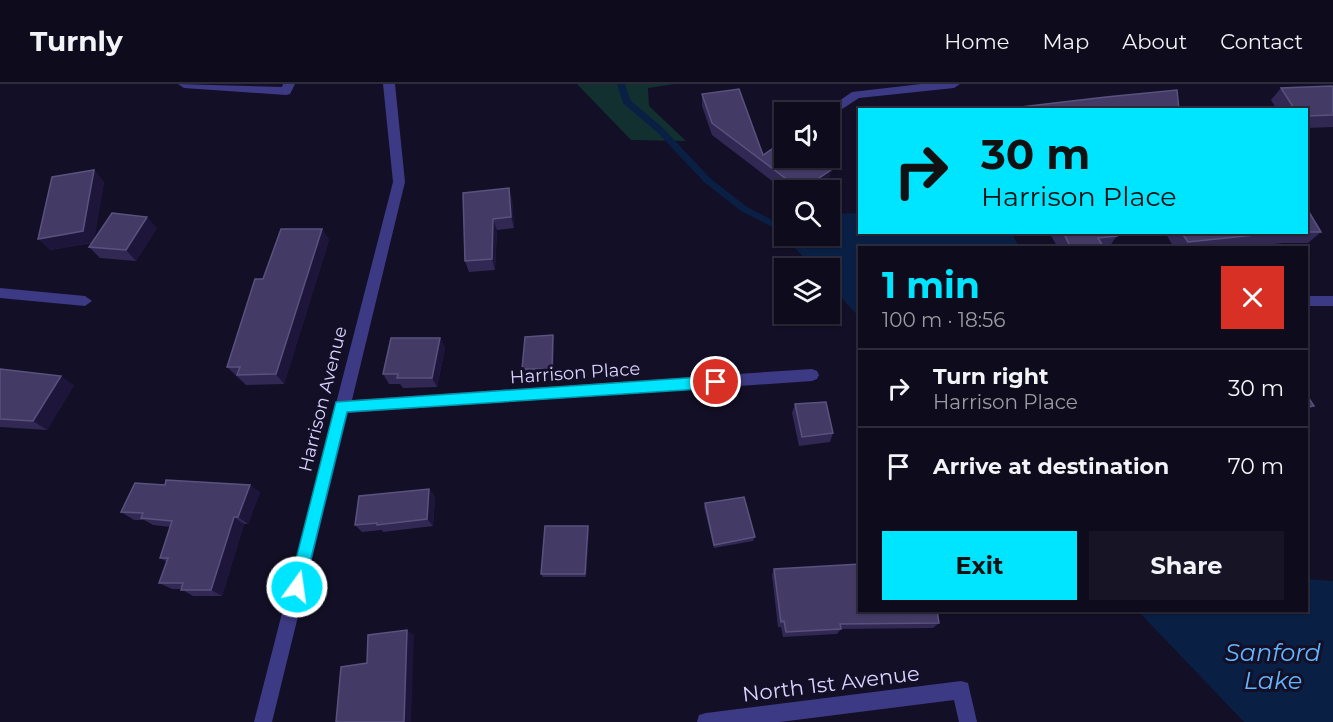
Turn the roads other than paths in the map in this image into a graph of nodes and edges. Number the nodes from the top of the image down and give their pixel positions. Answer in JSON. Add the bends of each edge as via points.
{"nodes":[{"id":1,"x":184,"y":84,"type":"edge"},
{"id":2,"x":289,"y":84,"type":"edge"},
{"id":3,"x":389,"y":84,"type":"edge"},
{"id":4,"x":954,"y":84,"type":"edge"},
{"id":5,"x":840,"y":105,"type":"edge"},
{"id":6,"x":0,"y":292,"type":"edge"},
{"id":7,"x":85,"y":301,"type":"dead end"},
{"id":8,"x":1308,"y":301,"type":"edge"},
{"id":9,"x":1333,"y":301,"type":"edge"},
{"id":10,"x":812,"y":375,"type":"dead end"},
{"id":11,"x":341,"y":406,"type":"junction"},
{"id":12,"x":263,"y":722,"type":"edge"},
{"id":13,"x":706,"y":722,"type":"edge"},
{"id":14,"x":968,"y":722,"type":"edge"}],
"edges":[{"from":1,"to":2,"type":"street","via":[[286,91]]},
{"from":3,"to":11,"type":"street","name":"Harrison Avenue","via":[[399,182]]},
{"from":4,"to":5,"type":"street","via":[[856,95]]},
{"from":6,"to":7,"type":"street"},
{"from":8,"to":9,"type":"street"},
{"from":10,"to":11,"type":"street","name":"Harrison Place"},
{"from":11,"to":12,"type":"street","name":"Harrison Avenue"},
{"from":13,"to":14,"type":"street","name":"North 1st Avenue","via":[[961,690]]}]}
